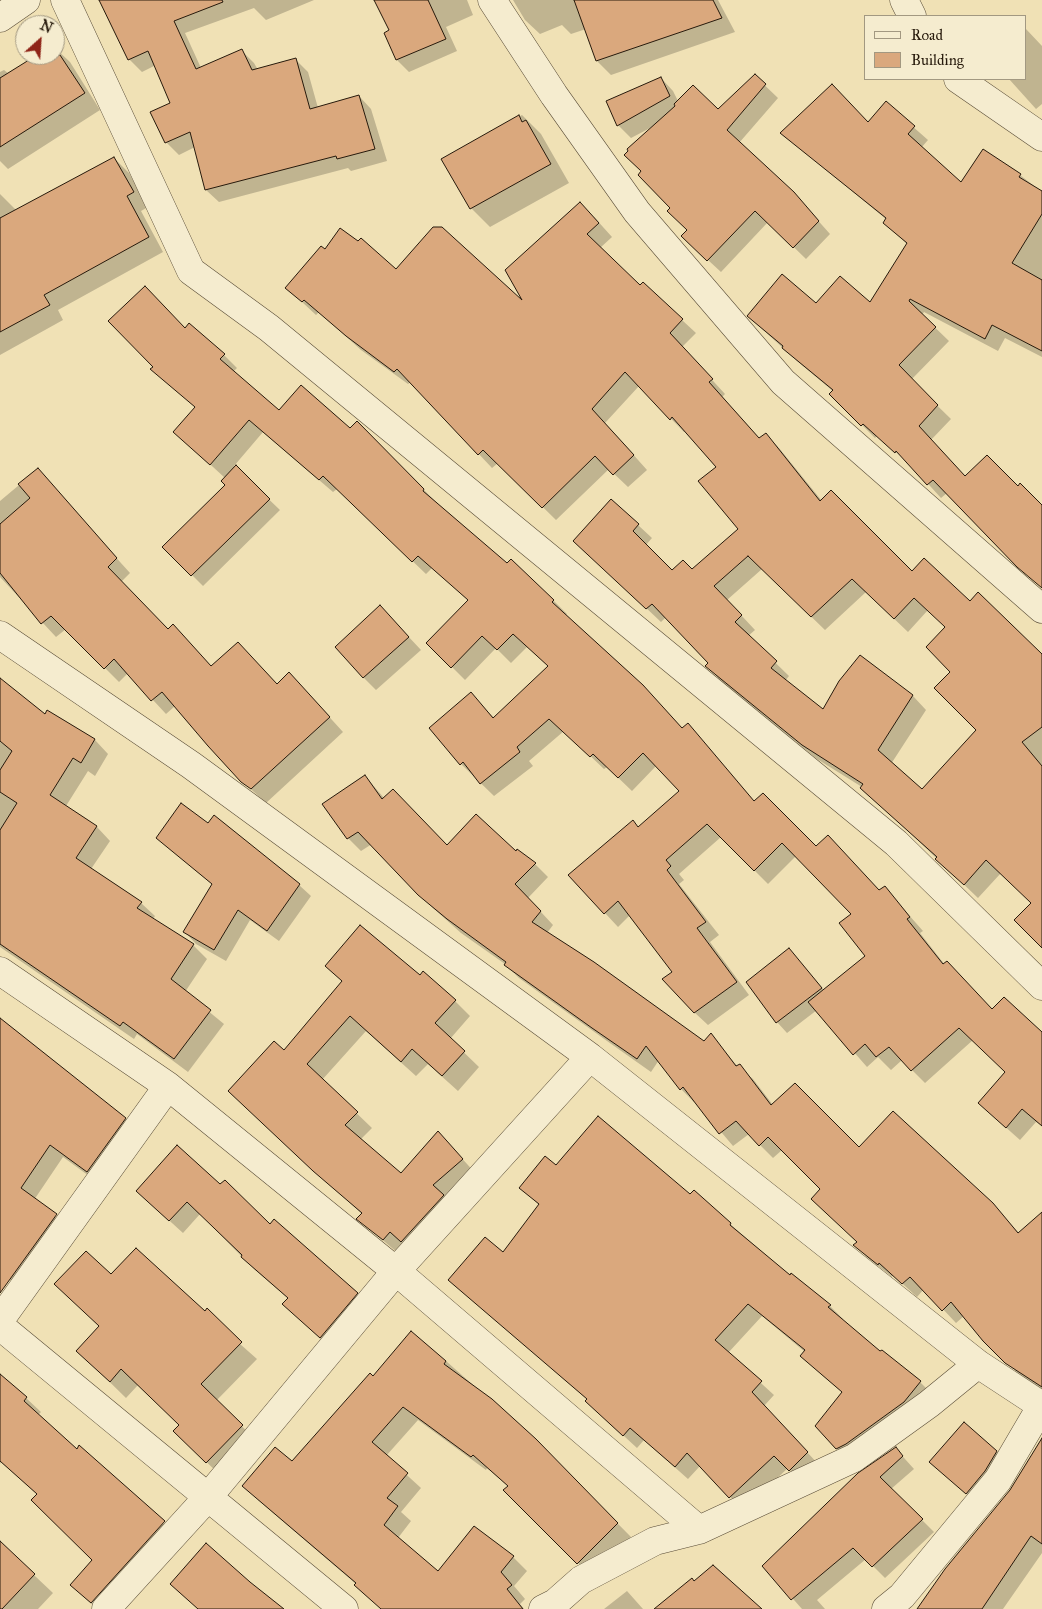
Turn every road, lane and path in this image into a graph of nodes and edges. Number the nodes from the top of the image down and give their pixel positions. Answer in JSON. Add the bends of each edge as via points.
{"nodes":[{"id":1,"x":26,"y":0,"type":"edge"},
{"id":2,"x":64,"y":0,"type":"edge"},
{"id":3,"x":492,"y":0,"type":"edge"},
{"id":4,"x":904,"y":0,"type":"edge"},
{"id":5,"x":912,"y":15,"type":"edge"},
{"id":6,"x":0,"y":18,"type":"edge"},
{"id":7,"x":959,"y":80,"type":"edge"},
{"id":8,"x":1042,"y":137,"type":"edge"},
{"id":9,"x":1042,"y":609,"type":"edge"},
{"id":10,"x":0,"y":636,"type":"edge"},
{"id":11,"x":0,"y":971,"type":"edge"},
{"id":12,"x":1042,"y":986,"type":"edge"},
{"id":13,"x":590,"y":1057,"type":"junction"},
{"id":14,"x":168,"y":1086,"type":"junction"},
{"id":15,"x":396,"y":1272,"type":"junction"},
{"id":16,"x":0,"y":1320,"type":"edge"},
{"id":17,"x":0,"y":1326,"type":"edge"},
{"id":18,"x":978,"y":1364,"type":"junction"},
{"id":19,"x":1042,"y":1406,"type":"edge"},
{"id":20,"x":208,"y":1497,"type":"junction"},
{"id":21,"x":699,"y":1530,"type":"junction"},
{"id":22,"x":106,"y":1609,"type":"edge"},
{"id":23,"x":344,"y":1609,"type":"edge"},
{"id":24,"x":543,"y":1609,"type":"edge"},
{"id":25,"x":886,"y":1609,"type":"edge"}],
"edges":[{"from":1,"to":6,"type":"street"},
{"from":2,"to":12,"type":"street","via":[[191,271],[269,328],[896,843]]},
{"from":3,"to":9,"type":"street","via":[[636,212],[783,382]]},
{"from":4,"to":5,"type":"street"},
{"from":7,"to":8,"type":"street"},
{"from":10,"to":13,"type":"street","via":[[190,765]]},
{"from":11,"to":14,"type":"street"},
{"from":13,"to":15,"type":"street"},
{"from":13,"to":18,"type":"street"},
{"from":14,"to":15,"type":"street"},
{"from":14,"to":16,"type":"street"},
{"from":15,"to":20,"type":"street"},
{"from":15,"to":21,"type":"street"},
{"from":17,"to":20,"type":"street"},
{"from":18,"to":19,"type":"street"},
{"from":18,"to":21,"type":"street","via":[[854,1458]]},
{"from":19,"to":25,"type":"street","via":[[998,1480],[902,1596]]},
{"from":20,"to":22,"type":"street"},
{"from":20,"to":23,"type":"street"},
{"from":21,"to":24,"type":"street","via":[[647,1545],[581,1580],[555,1603]]}]}
